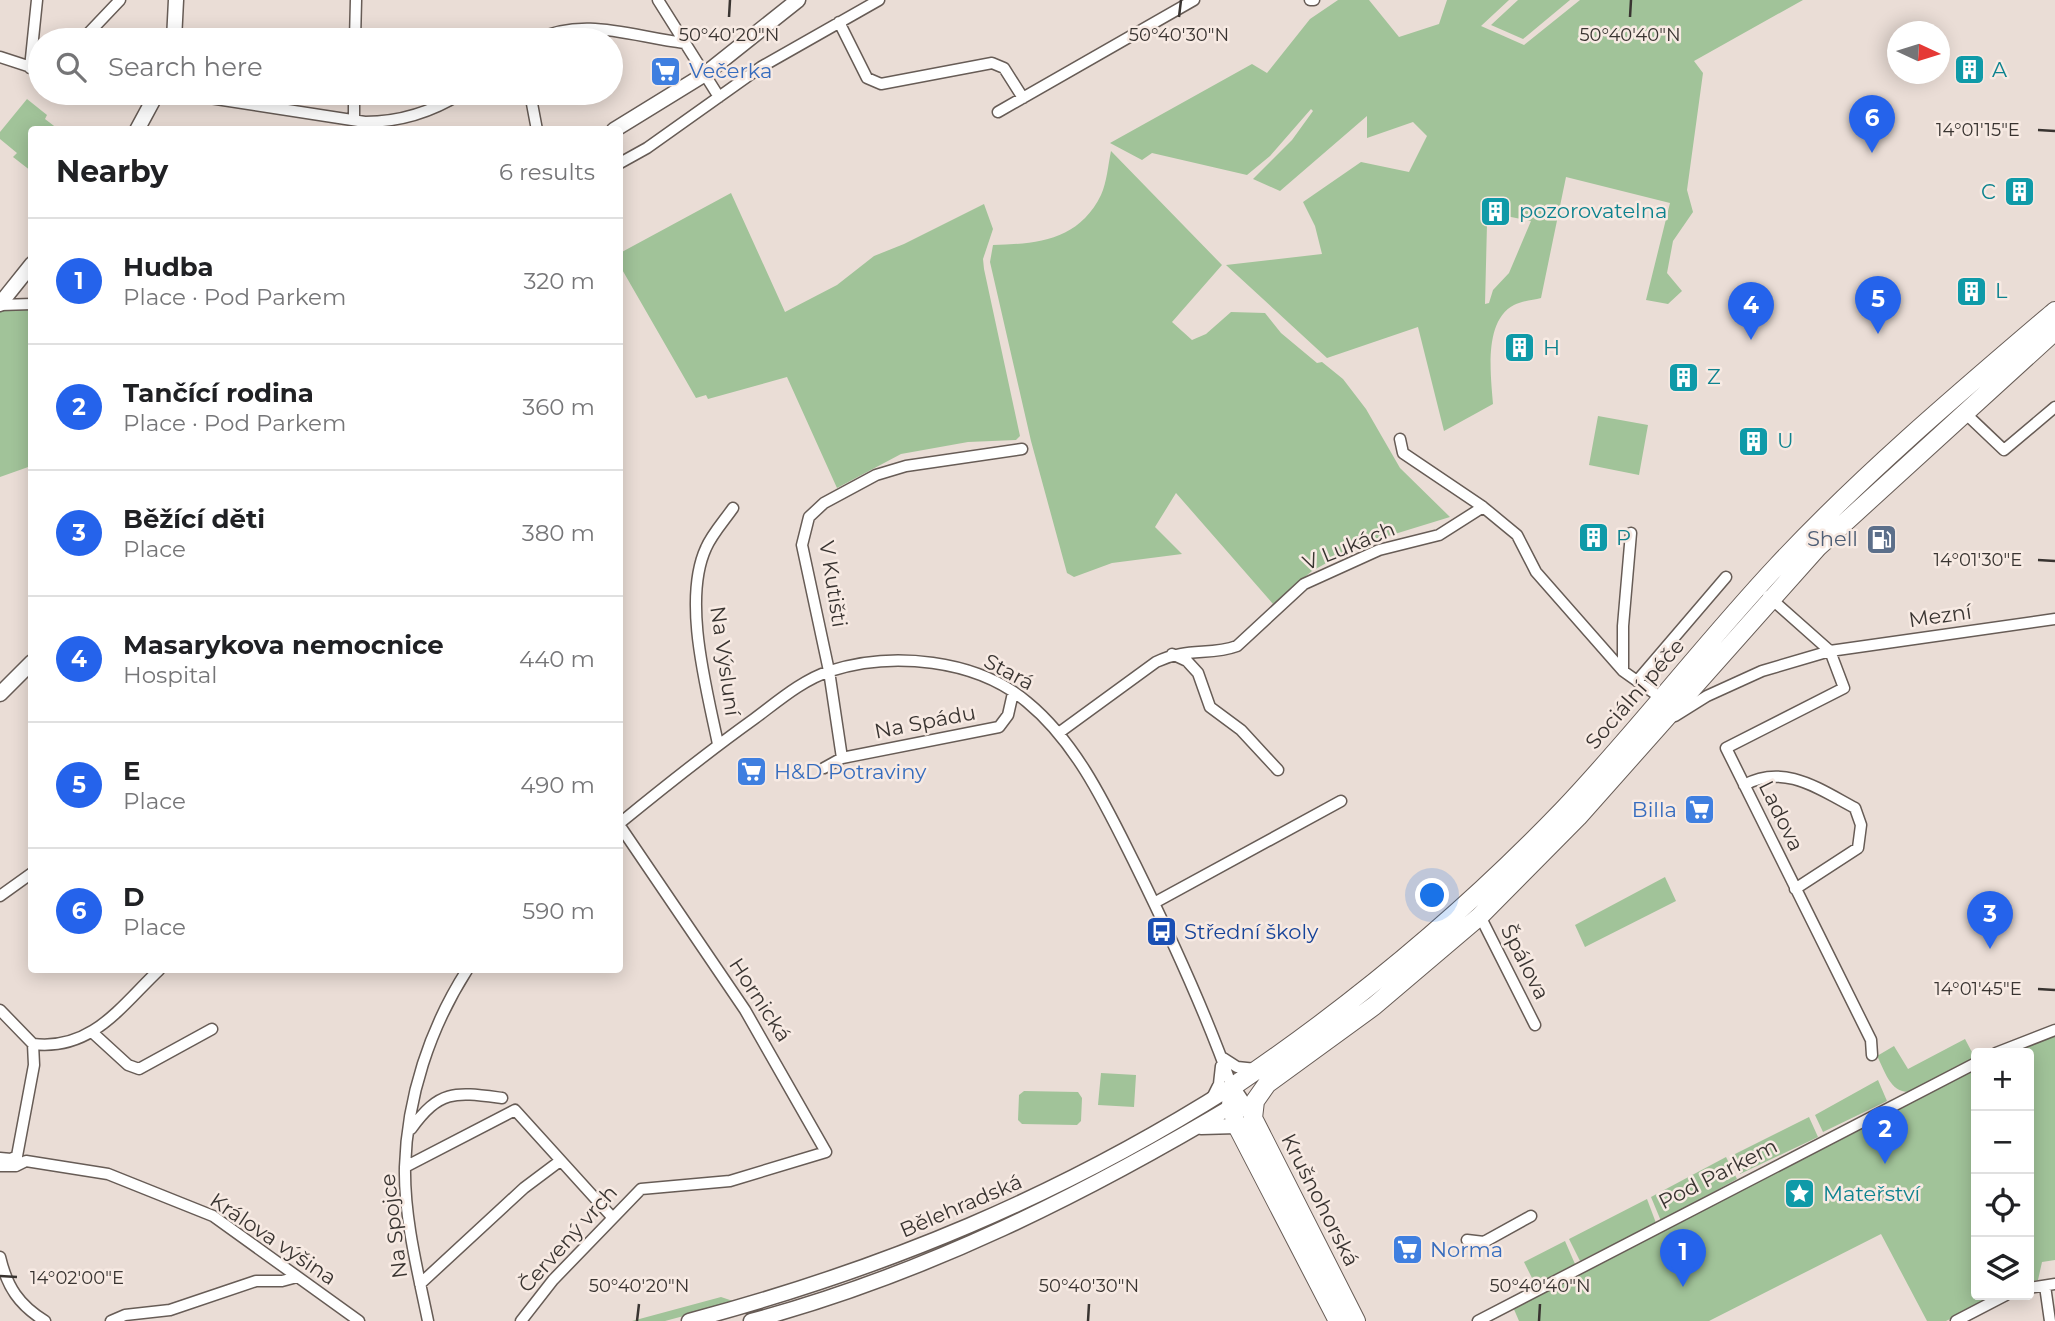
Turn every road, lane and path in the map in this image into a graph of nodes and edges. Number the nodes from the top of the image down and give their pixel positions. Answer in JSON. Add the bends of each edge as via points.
{"nodes":[{"id":1,"x":37,"y":0,"type":"edge"},
{"id":2,"x":120,"y":0,"type":"edge"},
{"id":3,"x":176,"y":0,"type":"edge"},
{"id":4,"x":356,"y":0,"type":"edge"},
{"id":5,"x":658,"y":0,"type":"edge"},
{"id":6,"x":798,"y":0,"type":"edge"},
{"id":7,"x":879,"y":0,"type":"edge"},
{"id":8,"x":1194,"y":0,"type":"edge"},
{"id":9,"x":839,"y":22,"type":"junction"},
{"id":10,"x":36,"y":28,"type":"edge"},
{"id":11,"x":93,"y":28,"type":"edge"},
{"id":12,"x":175,"y":28,"type":"edge"},
{"id":13,"x":355,"y":28,"type":"edge"},
{"id":14,"x":623,"y":32,"type":"edge"},
{"id":15,"x":684,"y":43,"type":"junction"},
{"id":16,"x":0,"y":57,"type":"edge"},
{"id":17,"x":28,"y":67,"type":"edge"},
{"id":18,"x":705,"y":74,"type":"junction"},
{"id":19,"x":719,"y":97,"type":"junction"},
{"id":20,"x":1023,"y":98,"type":"junction"},
{"id":21,"x":151,"y":105,"type":"edge"},
{"id":22,"x":259,"y":105,"type":"edge"},
{"id":23,"x":354,"y":105,"type":"edge"},
{"id":24,"x":442,"y":105,"type":"edge"},
{"id":25,"x":532,"y":105,"type":"edge"},
{"id":26,"x":998,"y":112,"type":"dead end"},
{"id":27,"x":354,"y":119,"type":"junction"},
{"id":28,"x":139,"y":126,"type":"edge"},
{"id":29,"x":349,"y":126,"type":"edge"},
{"id":30,"x":536,"y":126,"type":"edge"},
{"id":31,"x":620,"y":126,"type":"edge"},
{"id":32,"x":623,"y":161,"type":"edge"},
{"id":33,"x":28,"y":269,"type":"edge"},
{"id":34,"x":28,"y":304,"type":"edge"},
{"id":35,"x":0,"y":305,"type":"edge"},
{"id":36,"x":2055,"y":311,"type":"edge"},
{"id":37,"x":2055,"y":331,"type":"edge"},
{"id":38,"x":2055,"y":407,"type":"edge"},
{"id":39,"x":1964,"y":412,"type":"junction"},
{"id":40,"x":1400,"y":439,"type":"dead end"},
{"id":41,"x":1022,"y":449,"type":"dead end"},
{"id":42,"x":1483,"y":507,"type":"junction"},
{"id":43,"x":733,"y":508,"type":"dead end"},
{"id":44,"x":1631,"y":533,"type":"dead end"},
{"id":45,"x":1726,"y":577,"type":"dead end"},
{"id":46,"x":1764,"y":592,"type":"junction"},
{"id":47,"x":2055,"y":619,"type":"edge"},
{"id":48,"x":1830,"y":651,"type":"junction"},
{"id":49,"x":1172,"y":654,"type":"junction"},
{"id":50,"x":28,"y":666,"type":"edge"},
{"id":51,"x":829,"y":671,"type":"junction"},
{"id":52,"x":1623,"y":671,"type":"junction"},
{"id":53,"x":1637,"y":681,"type":"junction"},
{"id":54,"x":1013,"y":693,"type":"junction"},
{"id":55,"x":0,"y":694,"type":"edge"},
{"id":56,"x":1661,"y":698,"type":"junction"},
{"id":57,"x":1655,"y":729,"type":"junction"},
{"id":58,"x":1060,"y":732,"type":"junction"},
{"id":59,"x":718,"y":744,"type":"junction"},
{"id":60,"x":842,"y":758,"type":"junction"},
{"id":61,"x":824,"y":768,"type":"dead end"},
{"id":62,"x":1278,"y":770,"type":"dead end"},
{"id":63,"x":1744,"y":785,"type":"junction"},
{"id":64,"x":1341,"y":801,"type":"dead end"},
{"id":65,"x":623,"y":822,"type":"edge"},
{"id":66,"x":623,"y":828,"type":"edge"},
{"id":67,"x":28,"y":876,"type":"edge"},
{"id":68,"x":1795,"y":889,"type":"junction"},
{"id":69,"x":0,"y":896,"type":"edge"},
{"id":70,"x":1154,"y":902,"type":"junction"},
{"id":71,"x":1480,"y":916,"type":"junction"},
{"id":72,"x":156,"y":973,"type":"edge"},
{"id":73,"x":465,"y":973,"type":"edge"},
{"id":74,"x":0,"y":1010,"type":"edge"},
{"id":75,"x":1535,"y":1025,"type":"dead end"},
{"id":76,"x":212,"y":1029,"type":"dead end"},
{"id":77,"x":2055,"y":1030,"type":"edge"},
{"id":78,"x":93,"y":1033,"type":"junction"},
{"id":79,"x":33,"y":1044,"type":"junction"},
{"id":80,"x":2009,"y":1048,"type":"edge"},
{"id":81,"x":1872,"y":1055,"type":"dead end"},
{"id":82,"x":1221,"y":1056,"type":"junction"},
{"id":83,"x":1971,"y":1066,"type":"edge"},
{"id":84,"x":1263,"y":1077,"type":"junction"},
{"id":85,"x":502,"y":1098,"type":"dead end"},
{"id":86,"x":1236,"y":1099,"type":"junction"},
{"id":87,"x":1210,"y":1101,"type":"junction"},
{"id":88,"x":1245,"y":1122,"type":"junction"},
{"id":89,"x":1196,"y":1128,"type":"junction"},
{"id":90,"x":409,"y":1132,"type":"junction"},
{"id":91,"x":0,"y":1158,"type":"edge"},
{"id":92,"x":560,"y":1161,"type":"junction"},
{"id":93,"x":0,"y":1166,"type":"edge"},
{"id":94,"x":405,"y":1167,"type":"junction"},
{"id":95,"x":771,"y":1168,"type":"joint"},
{"id":96,"x":1531,"y":1216,"type":"dead end"},
{"id":97,"x":612,"y":1217,"type":"junction"},
{"id":98,"x":1467,"y":1240,"type":"dead end"},
{"id":99,"x":0,"y":1257,"type":"edge"},
{"id":100,"x":297,"y":1277,"type":"junction"},
{"id":101,"x":420,"y":1284,"type":"junction"},
{"id":102,"x":2050,"y":1285,"type":"edge"},
{"id":103,"x":1996,"y":1300,"type":"edge"},
{"id":104,"x":171,"y":1316,"type":"edge"},
{"id":105,"x":45,"y":1321,"type":"edge"},
{"id":106,"x":111,"y":1321,"type":"edge"},
{"id":107,"x":359,"y":1321,"type":"edge"},
{"id":108,"x":428,"y":1321,"type":"edge"},
{"id":109,"x":521,"y":1321,"type":"edge"},
{"id":110,"x":689,"y":1321,"type":"edge"},
{"id":111,"x":751,"y":1321,"type":"edge"},
{"id":112,"x":1338,"y":1321,"type":"edge"},
{"id":113,"x":1356,"y":1321,"type":"edge"},
{"id":114,"x":1478,"y":1321,"type":"edge"},
{"id":115,"x":1956,"y":1321,"type":"edge"},
{"id":116,"x":2050,"y":1321,"type":"edge"}],
"edges":[{"from":1,"to":10,"type":"street"},
{"from":2,"to":11,"type":"street"},
{"from":3,"to":12,"type":"street"},
{"from":4,"to":13,"type":"street"},
{"from":5,"to":15,"type":"street"},
{"from":6,"to":18,"type":"street"},
{"from":7,"to":9,"type":"street"},
{"from":8,"to":20,"type":"street"},
{"from":9,"to":19,"type":"street"},
{"from":9,"to":20,"type":"street","via":[[873,82],[992,63],[1004,68]]},
{"from":14,"to":15,"type":"street"},
{"from":15,"to":18,"type":"street"},
{"from":16,"to":17,"type":"street"},
{"from":18,"to":19,"type":"street"},
{"from":18,"to":31,"type":"street"},
{"from":19,"to":32,"type":"street"},
{"from":20,"to":26,"type":"street"},
{"from":21,"to":28,"type":"street"},
{"from":22,"to":27,"type":"street"},
{"from":23,"to":27,"type":"street"},
{"from":24,"to":27,"type":"street","via":[[387,122]]},
{"from":25,"to":30,"type":"street"},
{"from":27,"to":29,"type":"street"},
{"from":33,"to":35,"type":"street"},
{"from":34,"to":35,"type":"street"},
{"from":36,"to":46,"type":"main road","name":"Sociální péče","via":[[1863,481]]},
{"from":37,"to":39,"type":"main road","name":"Sociální péče"},
{"from":38,"to":39,"type":"street","via":[[2004,450]]},
{"from":39,"to":46,"type":"main road","name":"Sociální péče"},
{"from":40,"to":42,"type":"street","via":[[1403,453]]},
{"from":41,"to":51,"type":"street","name":"V Kutišti","via":[[906,466],[876,475],[824,503],[809,517],[802,545]]},
{"from":42,"to":49,"type":"street","name":"V Lukách","via":[[1439,535],[1379,550],[1304,584],[1237,646]]},
{"from":42,"to":52,"type":"street","via":[[1517,535],[1536,572]]},
{"from":43,"to":59,"type":"street","name":"Na Výsluní","via":[[705,550],[696,601],[696,629]]},
{"from":44,"to":52,"type":"street"},
{"from":45,"to":53,"type":"street"},
{"from":46,"to":48,"type":"street"},
{"from":46,"to":56,"type":"main road","name":"Sociální péče"},
{"from":46,"to":57,"type":"main road","name":"Sociální péče"},
{"from":47,"to":48,"type":"street","name":"Mezní"},
{"from":48,"to":57,"type":"street","name":"Mezní","via":[[1762,671],[1707,696]]},
{"from":48,"to":63,"type":"street","name":"Ladova","via":[[1844,688],[1726,748]]},
{"from":49,"to":58,"type":"street","name":"V Lukách"},
{"from":49,"to":62,"type":"street","via":[[1198,673],[1210,707],[1241,730]]},
{"from":50,"to":55,"type":"street"},
{"from":51,"to":54,"type":"street","name":"Stará","via":[[886,661],[937,663],[982,675]]},
{"from":51,"to":59,"type":"street","name":"Stará","via":[[793,690]]},
{"from":51,"to":60,"type":"street","name":"V Kutišti"},
{"from":52,"to":53,"type":"street"},
{"from":53,"to":56,"type":"street"},
{"from":54,"to":58,"type":"street","name":"Stará"},
{"from":54,"to":60,"type":"street","name":"Na Spádu","via":[[1008,715],[999,727]]},
{"from":56,"to":84,"type":"main road","name":"Sociální péče","via":[[1565,808],[1465,908]]},
{"from":57,"to":71,"type":"main road","name":"Sociální péče","via":[[1578,817]]},
{"from":58,"to":70,"type":"street","name":"Stará","via":[[1116,826]]},
{"from":59,"to":65,"type":"street","name":"Stará"},
{"from":60,"to":61,"type":"street","name":"Na Spádu"},
{"from":63,"to":68,"type":"street","name":"Ladova"},
{"from":63,"to":68,"type":"street","via":[[1757,778],[1783,775],[1809,783],[1855,808],[1861,825],[1858,848]]},
{"from":64,"to":70,"type":"street"},
{"from":66,"to":95,"type":"street","name":"Hornická","via":[[745,1010],[826,1152]]},
{"from":67,"to":69,"type":"street"},
{"from":68,"to":81,"type":"street","name":"Ladova","via":[[1871,1040]]},
{"from":70,"to":82,"type":"street","name":"Stará"},
{"from":71,"to":75,"type":"street","name":"Špálova"},
{"from":71,"to":84,"type":"main road","name":"Sociální péče","via":[[1374,1006]]},
{"from":72,"to":78,"type":"street"},
{"from":73,"to":90,"type":"street","name":"Na Spojce","via":[[435,1029],[414,1096]]},
{"from":74,"to":79,"type":"street"},
{"from":76,"to":78,"type":"street","via":[[139,1069],[128,1065]]},
{"from":77,"to":80,"type":"street"},
{"from":78,"to":79,"type":"street","via":[[72,1043]]},
{"from":79,"to":91,"type":"street","via":[[34,1065],[17,1156]]},
{"from":82,"to":84,"type":"street"},
{"from":82,"to":86,"type":"street","name":"Stará"},
{"from":82,"to":87,"type":"street","via":[[1220,1080]]},
{"from":83,"to":114,"type":"street","name":"Pod Parkem"},
{"from":84,"to":86,"type":"main road","name":"Sociální péče"},
{"from":84,"to":88,"type":"main road"},
{"from":85,"to":90,"type":"street","via":[[472,1094],[442,1098],[429,1104]]},
{"from":86,"to":87,"type":"street","name":"Bělehradská"},
{"from":86,"to":88,"type":"main road","name":"Krušnohorská"},
{"from":86,"to":89,"type":"street","name":"Bělehradská"},
{"from":87,"to":110,"type":"street","name":"Bělehradská","via":[[1082,1174],[973,1226],[812,1286]]},
{"from":88,"to":89,"type":"street","name":"Bělehradská"},
{"from":88,"to":112,"type":"main road","name":"Krušnohorská"},
{"from":88,"to":113,"type":"main road","name":"Krušnohorská"},
{"from":89,"to":111,"type":"street","name":"Bělehradská","via":[[1090,1188],[986,1238]]},
{"from":90,"to":94,"type":"street","name":"Na Spojce"},
{"from":92,"to":94,"type":"street","via":[[515,1110]]},
{"from":92,"to":97,"type":"street"},
{"from":92,"to":101,"type":"street"},
{"from":93,"to":100,"type":"street","name":"Králova výšina","via":[[26,1161],[108,1174],[213,1216]]},
{"from":94,"to":101,"type":"street","name":"Na Spojce"},
{"from":95,"to":97,"type":"street","name":"Červený vrch","via":[[730,1181],[641,1189]]},
{"from":96,"to":98,"type":"street","via":[[1484,1242]]},
{"from":97,"to":109,"type":"street","name":"Červený vrch"},
{"from":99,"to":105,"type":"street","via":[[6,1282],[27,1309]]},
{"from":100,"to":104,"type":"street","via":[[256,1281]]},
{"from":100,"to":107,"type":"street","name":"Králova výšina"},
{"from":101,"to":108,"type":"street","name":"Na Spojce"},
{"from":102,"to":116,"type":"street"},
{"from":103,"to":115,"type":"street"},
{"from":104,"to":106,"type":"street","via":[[125,1315]]}]}
